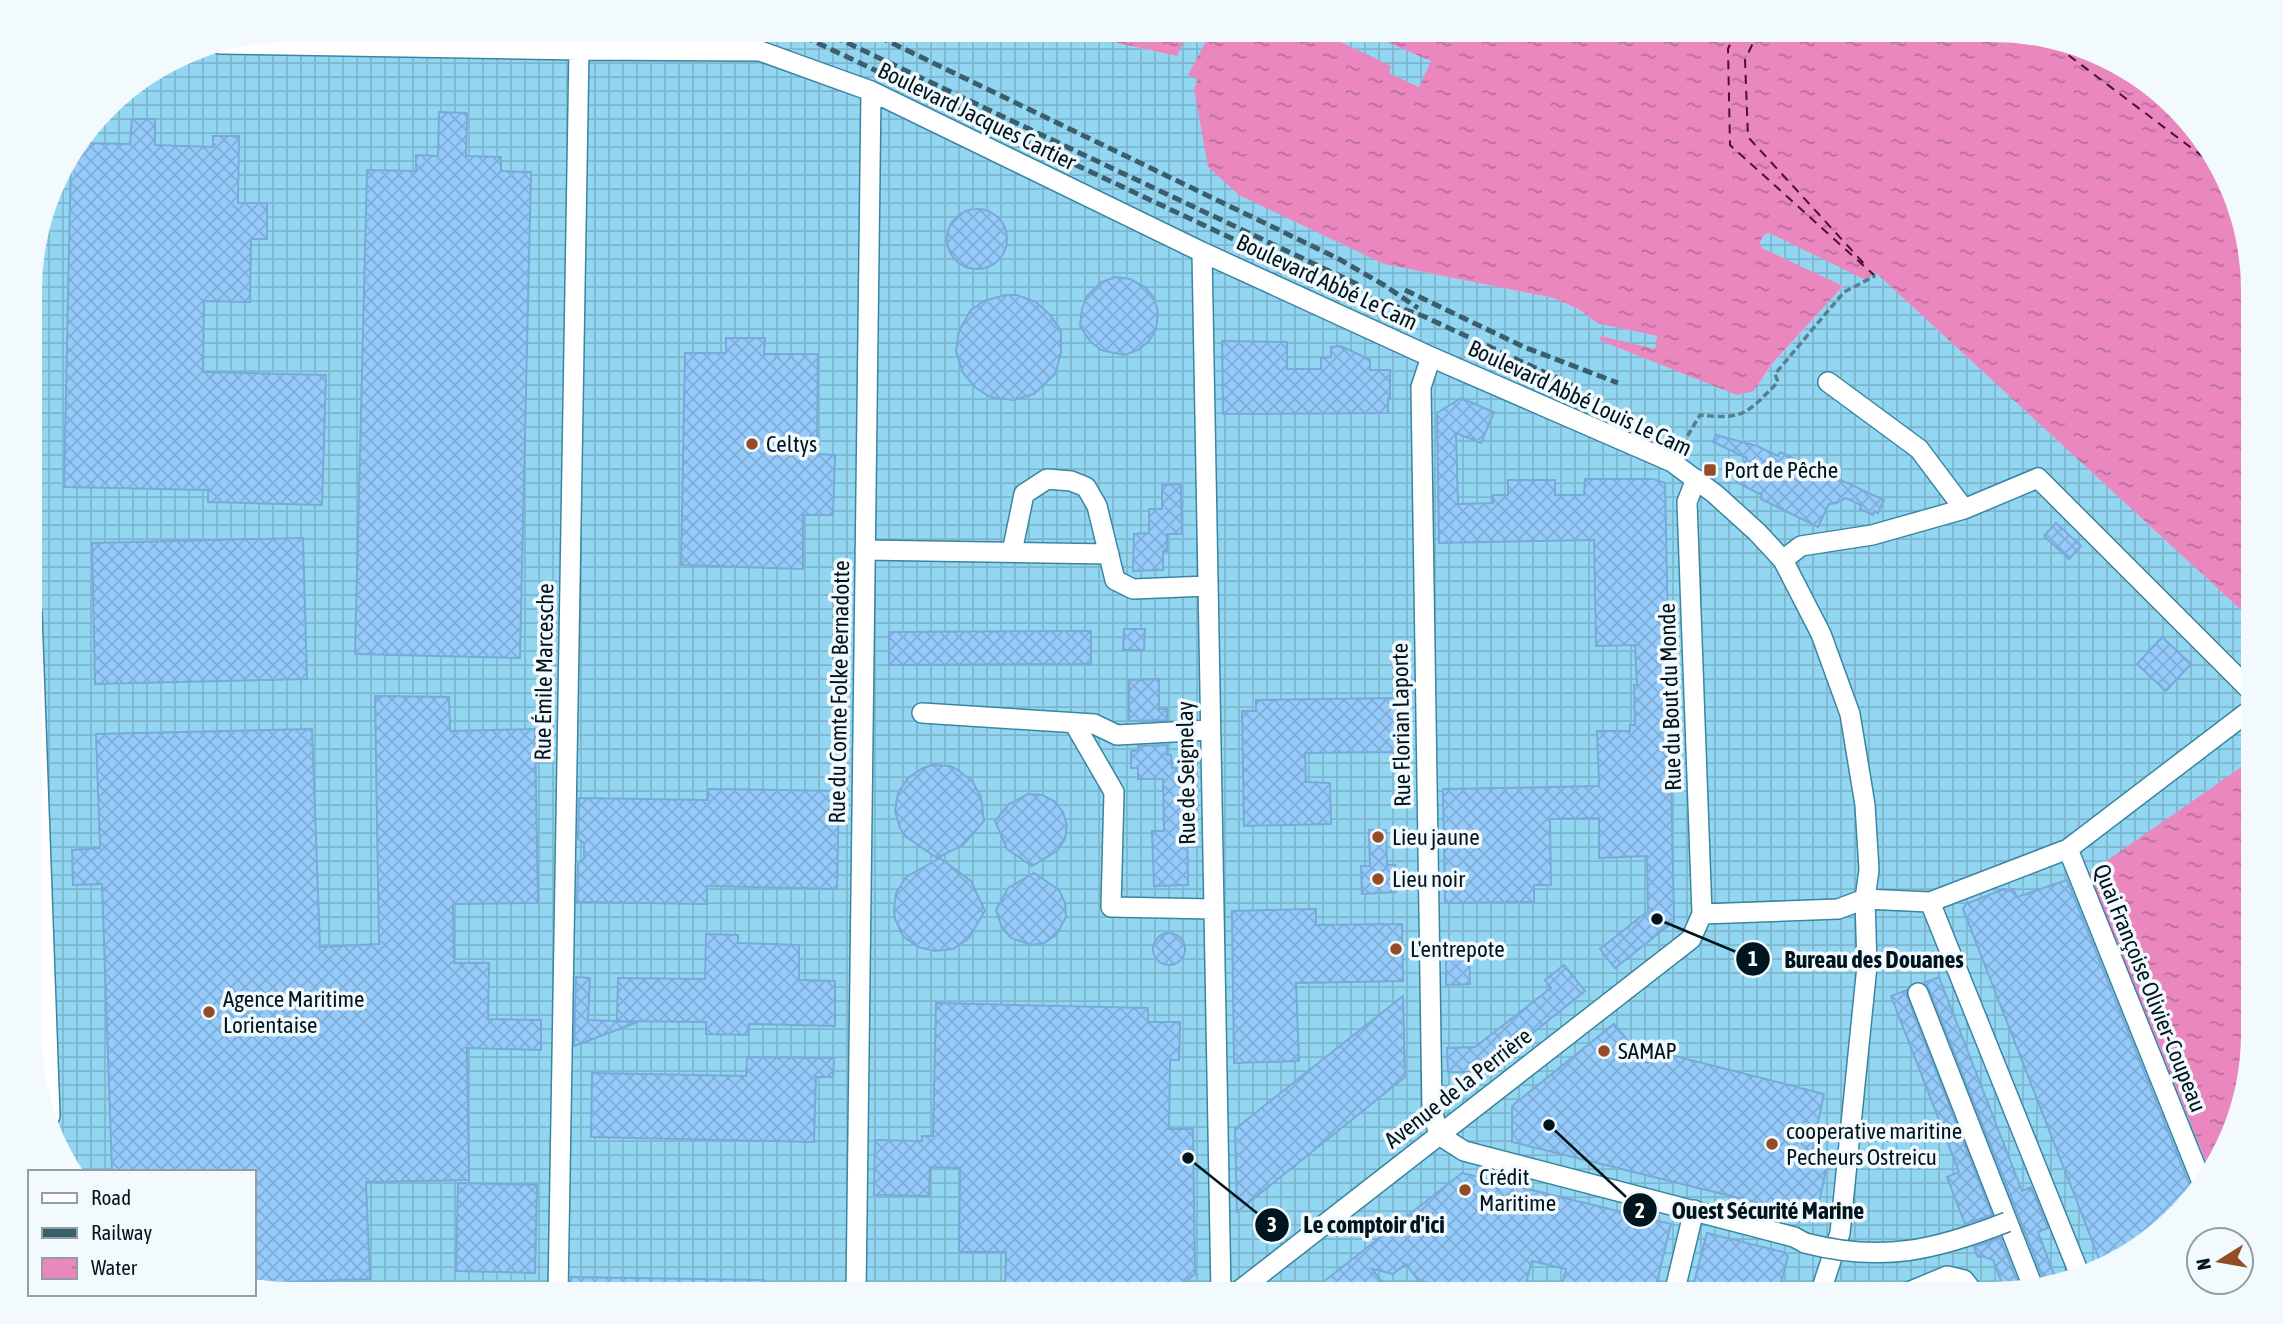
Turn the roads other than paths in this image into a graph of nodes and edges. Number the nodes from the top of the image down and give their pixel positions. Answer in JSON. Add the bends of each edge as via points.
{"nodes":[{"id":1,"x":255,"y":45,"type":"edge"},
{"id":2,"x":579,"y":50,"type":"junction"},
{"id":3,"x":871,"y":91,"type":"junction"},
{"id":4,"x":1202,"y":252,"type":"junction"},
{"id":5,"x":1432,"y":357,"type":"junction"},
{"id":6,"x":1828,"y":382,"type":"dead end"},
{"id":7,"x":1696,"y":479,"type":"junction"},
{"id":8,"x":1964,"y":509,"type":"junction"},
{"id":9,"x":865,"y":550,"type":"junction"},
{"id":10,"x":1012,"y":552,"type":"junction"},
{"id":11,"x":1109,"y":554,"type":"junction"},
{"id":12,"x":1783,"y":560,"type":"junction"},
{"id":13,"x":1208,"y":586,"type":"junction"},
{"id":14,"x":2241,"y":681,"type":"edge"},
{"id":15,"x":922,"y":713,"type":"dead end"},
{"id":16,"x":2241,"y":717,"type":"edge"},
{"id":17,"x":1074,"y":723,"type":"junction"},
{"id":18,"x":1210,"y":730,"type":"junction"},
{"id":19,"x":2068,"y":849,"type":"junction"},
{"id":20,"x":42,"y":892,"type":"edge"},
{"id":21,"x":1864,"y":899,"type":"junction"},
{"id":22,"x":1930,"y":902,"type":"junction"},
{"id":23,"x":1213,"y":909,"type":"junction"},
{"id":24,"x":1702,"y":914,"type":"junction"},
{"id":25,"x":1918,"y":992,"type":"dead end"},
{"id":26,"x":49,"y":1094,"type":"edge"},
{"id":27,"x":1438,"y":1135,"type":"junction"},
{"id":28,"x":2198,"y":1173,"type":"edge"},
{"id":29,"x":1694,"y":1210,"type":"junction"},
{"id":30,"x":2007,"y":1222,"type":"junction"},
{"id":31,"x":2077,"y":1267,"type":"edge"},
{"id":32,"x":2030,"y":1279,"type":"edge"},
{"id":33,"x":558,"y":1282,"type":"edge"},
{"id":34,"x":856,"y":1282,"type":"edge"},
{"id":35,"x":1221,"y":1282,"type":"edge"},
{"id":36,"x":1250,"y":1282,"type":"edge"},
{"id":37,"x":1677,"y":1282,"type":"edge"},
{"id":38,"x":1825,"y":1282,"type":"edge"},
{"id":39,"x":1933,"y":1282,"type":"edge"},
{"id":40,"x":1966,"y":1282,"type":"edge"}],
"edges":[{"from":1,"to":2,"type":"street","name":"Boulevard Jacques Cartier"},
{"from":2,"to":3,"type":"street","name":"Boulevard Jacques Cartier","via":[[760,51]]},
{"from":2,"to":33,"type":"street","name":"Rue Émile Marcesche"},
{"from":3,"to":4,"type":"street","name":"Boulevard Jacques Cartier"},
{"from":3,"to":9,"type":"street","name":"Rue du Comte Folke Bernadotte"},
{"from":4,"to":5,"type":"street","name":"Boulevard Abbé Le Cam"},
{"from":4,"to":13,"type":"street","name":"Rue de Seignelay"},
{"from":5,"to":7,"type":"street","name":"Boulevard Abbé Louis Le Cam","via":[[1672,463]]},
{"from":5,"to":27,"type":"street","name":"Rue Florian Laporte","via":[[1421,387],[1432,1110]]},
{"from":6,"to":8,"type":"street","via":[[1919,449]]},
{"from":7,"to":12,"type":"street","name":"Boulevard Abbé Louis Le Cam"},
{"from":7,"to":24,"type":"street","name":"Rue du Bout du Monde","via":[[1687,502]]},
{"from":8,"to":12,"type":"street","via":[[1872,535],[1801,546]]},
{"from":8,"to":14,"type":"street","via":[[2038,478]]},
{"from":9,"to":10,"type":"street"},
{"from":9,"to":34,"type":"street","name":"Rue du Comte Folke Bernadotte"},
{"from":10,"to":11,"type":"street"},
{"from":10,"to":11,"type":"street","via":[[1024,494],[1047,479],[1086,487],[1097,506]]},
{"from":11,"to":13,"type":"street","via":[[1115,580],[1133,589]]},
{"from":12,"to":21,"type":"street","name":"Boulevard Abbé Louis Le Cam","via":[[1821,634],[1850,714],[1865,805],[1869,870]]},
{"from":13,"to":18,"type":"street","name":"Rue de Seignelay"},
{"from":15,"to":17,"type":"street"},
{"from":16,"to":19,"type":"street"},
{"from":17,"to":18,"type":"street","via":[[1094,724],[1116,735]]},
{"from":17,"to":23,"type":"street","via":[[1114,792],[1111,906]]},
{"from":18,"to":23,"type":"street","name":"Rue de Seignelay"},
{"from":19,"to":22,"type":"street"},
{"from":19,"to":28,"type":"street","name":"Quai Françoise Olivier-Coupeau"},
{"from":20,"to":26,"type":"street"},
{"from":21,"to":22,"type":"street"},
{"from":21,"to":24,"type":"street","via":[[1838,909]]},
{"from":21,"to":38,"type":"street","name":"Boulevard Abbé Louis Le Cam","via":[[1867,966],[1840,1233]]},
{"from":22,"to":31,"type":"street"},
{"from":23,"to":35,"type":"street","name":"Rue de Seignelay"},
{"from":24,"to":27,"type":"street","name":"Avenue de la Perrière","via":[[1691,939]]},
{"from":25,"to":30,"type":"street"},
{"from":27,"to":29,"type":"street","via":[[1464,1151]]},
{"from":27,"to":36,"type":"street","name":"Avenue de la Perrière"},
{"from":29,"to":30,"type":"street","bridge":true,"via":[[1805,1243],[1842,1251],[1892,1253],[1945,1244]]},
{"from":29,"to":37,"type":"street"},
{"from":30,"to":32,"type":"street"},
{"from":39,"to":40,"type":"street","via":[[1947,1276]]}]}
